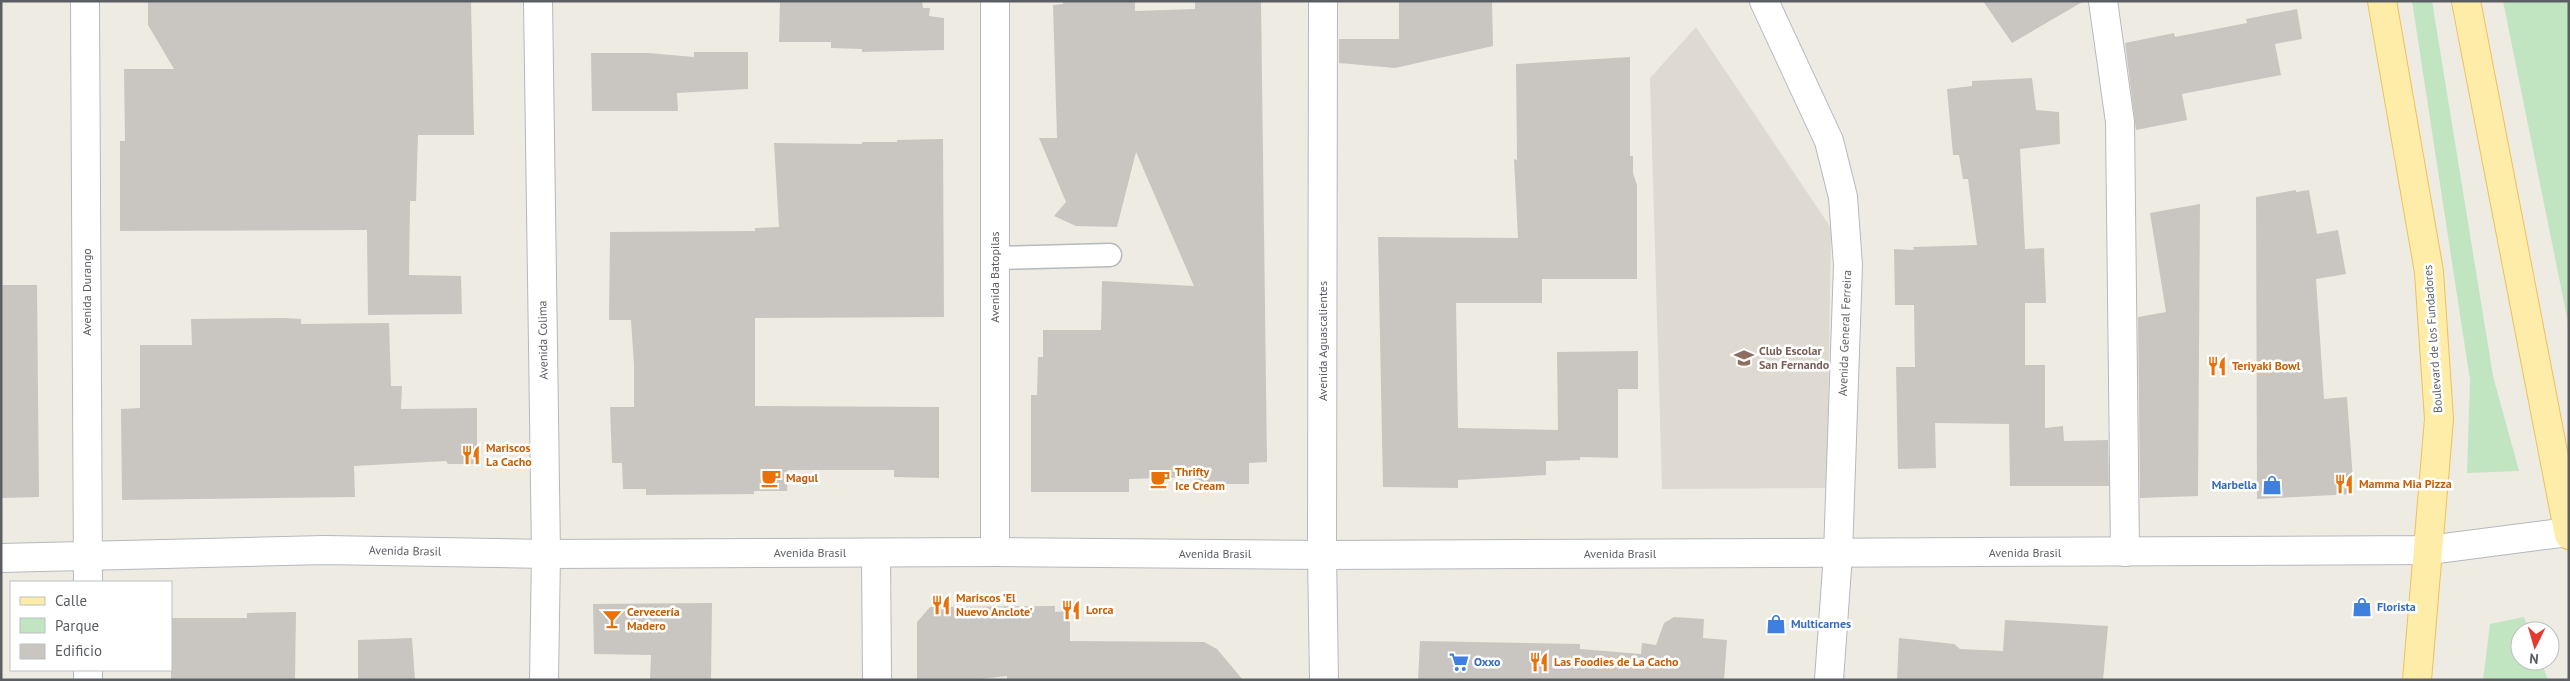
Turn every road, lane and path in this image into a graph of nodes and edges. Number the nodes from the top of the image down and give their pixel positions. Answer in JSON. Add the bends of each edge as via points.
{"nodes":[{"id":1,"x":85,"y":1,"type":"edge"},
{"id":2,"x":538,"y":1,"type":"edge"},
{"id":3,"x":995,"y":1,"type":"edge"},
{"id":4,"x":1323,"y":1,"type":"edge"},
{"id":5,"x":1764,"y":1,"type":"edge"},
{"id":6,"x":2103,"y":1,"type":"edge"},
{"id":7,"x":2382,"y":1,"type":"edge"},
{"id":8,"x":2466,"y":1,"type":"edge"},
{"id":9,"x":1110,"y":255,"type":"dead end"},
{"id":10,"x":995,"y":258,"type":"junction"},
{"id":11,"x":2568,"y":533,"type":"edge"},
{"id":12,"x":2428,"y":550,"type":"junction"},
{"id":13,"x":876,"y":552,"type":"junction"},
{"id":14,"x":995,"y":552,"type":"junction"},
{"id":15,"x":2125,"y":552,"type":"junction"},
{"id":16,"x":546,"y":554,"type":"junction"},
{"id":17,"x":1838,"y":554,"type":"junction"},
{"id":18,"x":1322,"y":555,"type":"junction"},
{"id":19,"x":1,"y":558,"type":"edge"},
{"id":20,"x":88,"y":569,"type":"edge"},
{"id":21,"x":544,"y":680,"type":"edge"},
{"id":22,"x":877,"y":680,"type":"edge"},
{"id":23,"x":1324,"y":680,"type":"edge"},
{"id":24,"x":1829,"y":680,"type":"edge"},
{"id":25,"x":2417,"y":680,"type":"edge"}],
"edges":[{"from":1,"to":20,"type":"street","name":"Avenida Durango"},
{"from":2,"to":16,"type":"street","name":"Avenida Colima"},
{"from":3,"to":10,"type":"street","name":"Avenida Batopilas"},
{"from":4,"to":18,"type":"street","name":"Avenida Aguascalientes"},
{"from":5,"to":17,"type":"street","name":"Avenida General Ferreira","via":[[1829,141],[1843,197],[1848,265]]},
{"from":6,"to":15,"type":"street","via":[[2120,122]]},
{"from":7,"to":12,"type":"main road","name":"Boulevard de los Fundadores","via":[[2429,272],[2439,420]]},
{"from":8,"to":11,"type":"main road"},
{"from":9,"to":10,"type":"lane"},
{"from":10,"to":14,"type":"street","name":"Avenida Batopilas"},
{"from":11,"to":12,"type":"street","name":"Avenida Brasil"},
{"from":12,"to":15,"type":"street","name":"Avenida Brasil"},
{"from":12,"to":25,"type":"main road","name":"Boulevard de los Fundadores"},
{"from":13,"to":14,"type":"street","name":"Avenida Brasil"},
{"from":13,"to":16,"type":"street","name":"Avenida Brasil"},
{"from":13,"to":22,"type":"street"},
{"from":14,"to":18,"type":"street","name":"Avenida Brasil"},
{"from":15,"to":17,"type":"street","name":"Avenida Brasil"},
{"from":16,"to":20,"type":"street","name":"Avenida Brasil","via":[[325,550]]},
{"from":16,"to":21,"type":"street","name":"Avenida Colima"},
{"from":17,"to":18,"type":"street","name":"Avenida Brasil"},
{"from":17,"to":24,"type":"street","name":"Avenida General Ferreira"},
{"from":18,"to":23,"type":"street","name":"Avenida Aguascalientes"},
{"from":19,"to":20,"type":"street","name":"Avenida Brasil"}]}
